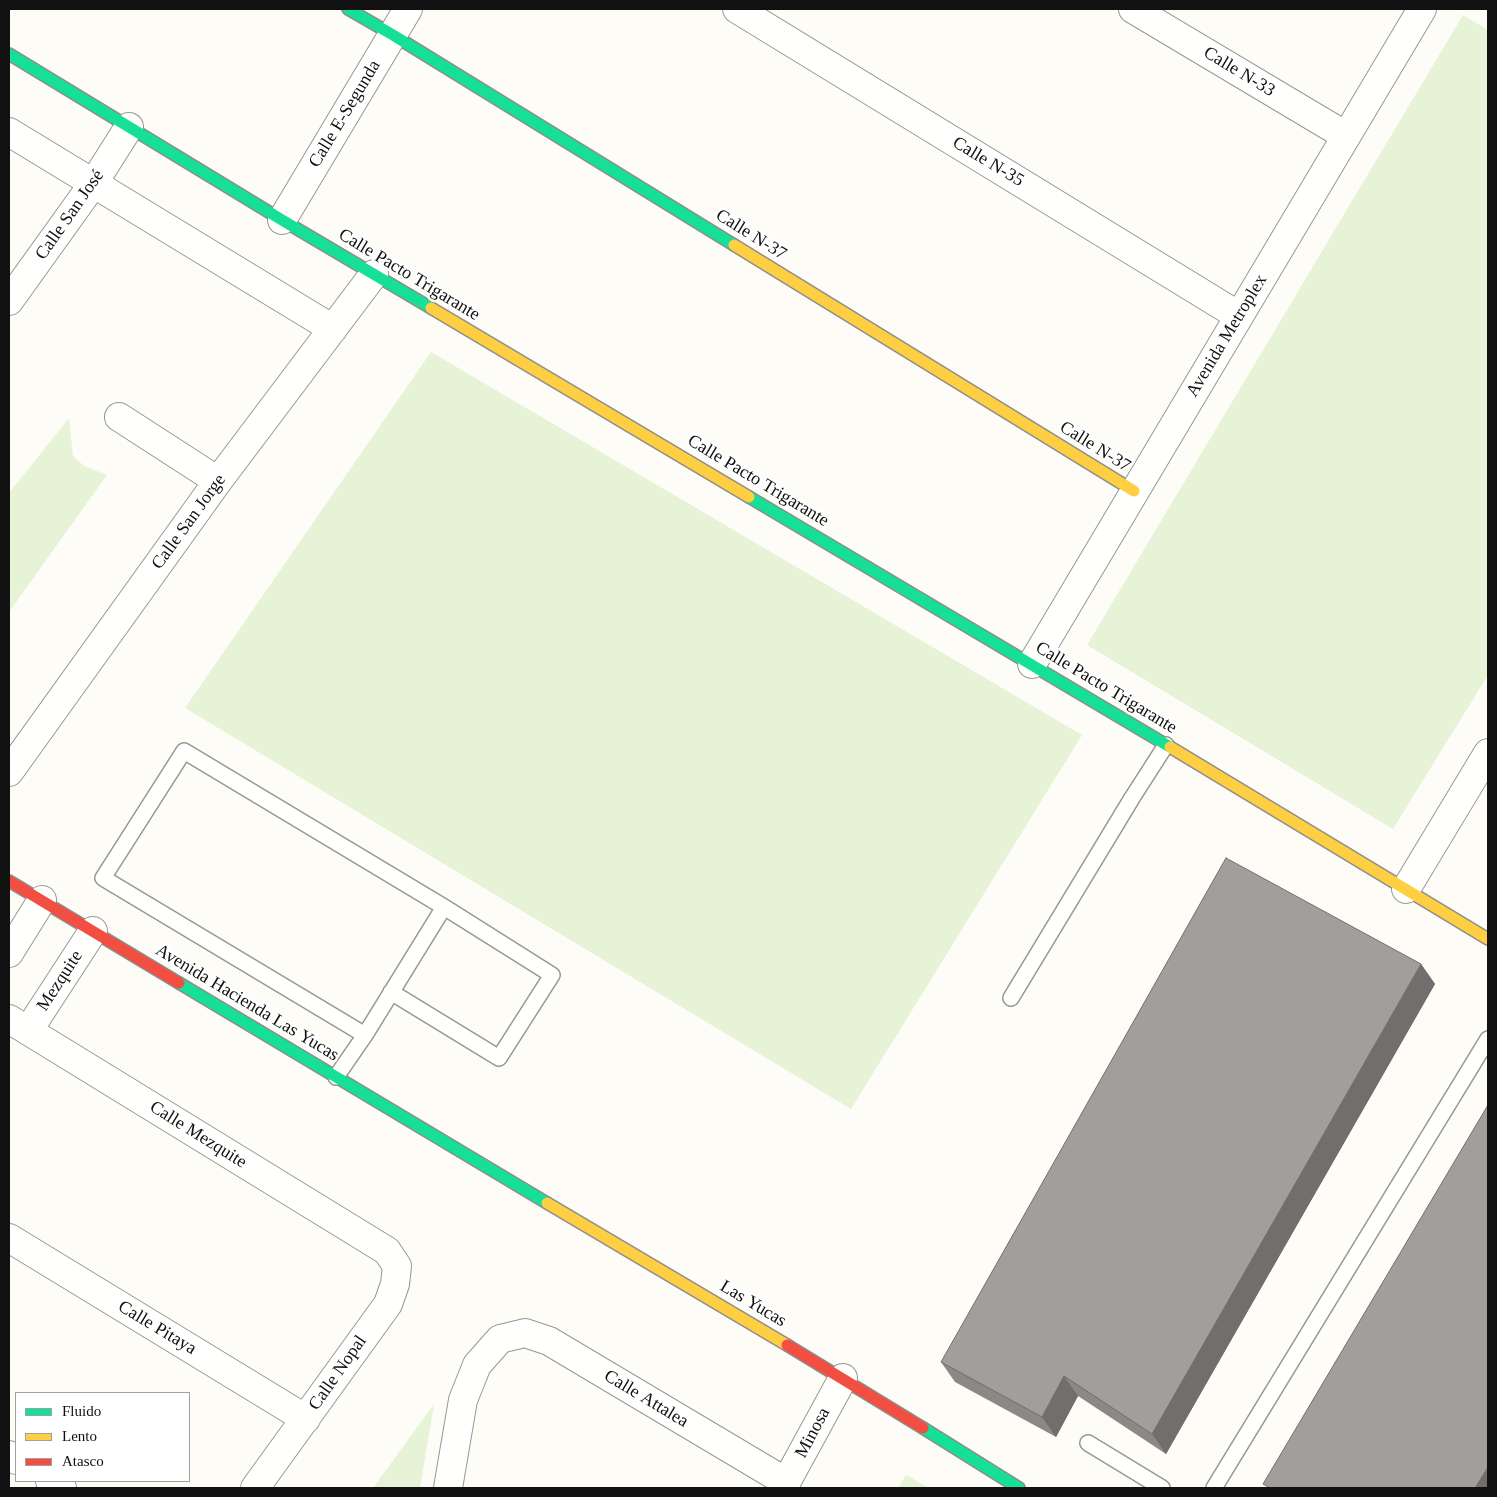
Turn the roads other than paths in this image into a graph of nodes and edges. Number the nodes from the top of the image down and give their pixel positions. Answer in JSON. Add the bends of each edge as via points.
{"nodes":[{"id":1,"x":348,"y":9,"type":"edge"},
{"id":2,"x":408,"y":9,"type":"edge"},
{"id":3,"x":737,"y":9,"type":"edge"},
{"id":4,"x":1133,"y":9,"type":"edge"},
{"id":5,"x":1422,"y":9,"type":"edge"},
{"id":6,"x":393,"y":35,"type":"junction"},
{"id":7,"x":9,"y":54,"type":"edge"},
{"id":8,"x":129,"y":127,"type":"junction"},
{"id":9,"x":9,"y":132,"type":"edge"},
{"id":10,"x":1346,"y":136,"type":"junction"},
{"id":11,"x":93,"y":184,"type":"junction"},
{"id":12,"x":282,"y":220,"type":"junction"},
{"id":13,"x":374,"y":274,"type":"junction"},
{"id":14,"x":9,"y":301,"type":"edge"},
{"id":15,"x":1239,"y":316,"type":"junction"},
{"id":16,"x":333,"y":329,"type":"junction"},
{"id":17,"x":119,"y":417,"type":"dead end"},
{"id":18,"x":218,"y":481,"type":"junction"},
{"id":19,"x":1134,"y":491,"type":"junction"},
{"id":20,"x":1032,"y":664,"type":"junction"},
{"id":21,"x":1166,"y":745,"type":"junction"},
{"id":22,"x":1488,"y":752,"type":"edge"},
{"id":23,"x":9,"y":772,"type":"edge"},
{"id":24,"x":9,"y":881,"type":"edge"},
{"id":25,"x":1406,"y":889,"type":"junction"},
{"id":26,"x":42,"y":900,"type":"junction"},
{"id":27,"x":444,"y":907,"type":"junction"},
{"id":28,"x":93,"y":931,"type":"junction"},
{"id":29,"x":1488,"y":939,"type":"edge"},
{"id":30,"x":9,"y":953,"type":"edge"},
{"id":31,"x":391,"y":992,"type":"junction"},
{"id":32,"x":1011,"y":998,"type":"dead end"},
{"id":33,"x":18,"y":1025,"type":"edge"},
{"id":34,"x":365,"y":1035,"type":"junction"},
{"id":35,"x":1488,"y":1039,"type":"edge"},
{"id":36,"x":336,"y":1077,"type":"junction"},
{"id":37,"x":467,"y":1155,"type":"joint"},
{"id":38,"x":9,"y":1238,"type":"edge"},
{"id":39,"x":388,"y":1251,"type":"joint"},
{"id":40,"x":843,"y":1378,"type":"junction"},
{"id":41,"x":306,"y":1419,"type":"junction"},
{"id":42,"x":1088,"y":1443,"type":"dead end"},
{"id":43,"x":785,"y":1485,"type":"edge"},
{"id":44,"x":255,"y":1488,"type":"edge"},
{"id":45,"x":448,"y":1488,"type":"edge"},
{"id":46,"x":1019,"y":1488,"type":"edge"},
{"id":47,"x":1162,"y":1488,"type":"edge"},
{"id":48,"x":1214,"y":1488,"type":"edge"}],
"edges":[{"from":1,"to":6,"type":"street","name":"Calle N-37"},
{"from":2,"to":6,"type":"street","name":"Calle E-Segunda"},
{"from":3,"to":15,"type":"street","name":"Calle N-35"},
{"from":4,"to":10,"type":"street","name":"Calle N-33"},
{"from":5,"to":10,"type":"street","name":"Avenida Metroplex"},
{"from":6,"to":12,"type":"street","name":"Calle E-Segunda"},
{"from":6,"to":19,"type":"street","name":"Calle N-37"},
{"from":7,"to":8,"type":"street","name":"Calle Pacto Trigarante"},
{"from":8,"to":11,"type":"street","name":"Calle San José"},
{"from":8,"to":12,"type":"street","name":"Calle Pacto Trigarante"},
{"from":9,"to":11,"type":"street"},
{"from":10,"to":15,"type":"street","name":"Avenida Metroplex"},
{"from":11,"to":14,"type":"street","name":"Calle San José"},
{"from":11,"to":16,"type":"street"},
{"from":12,"to":13,"type":"street","name":"Calle Pacto Trigarante"},
{"from":13,"to":16,"type":"street","name":"Calle San Jorge"},
{"from":13,"to":20,"type":"street","name":"Calle Pacto Trigarante"},
{"from":15,"to":19,"type":"street","name":"Avenida Metroplex"},
{"from":16,"to":18,"type":"street","name":"Calle San Jorge"},
{"from":17,"to":18,"type":"street"},
{"from":18,"to":23,"type":"street","name":"Calle San Jorge"},
{"from":19,"to":20,"type":"street","name":"Avenida Metroplex"},
{"from":20,"to":21,"type":"street","name":"Calle Pacto Trigarante"},
{"from":21,"to":25,"type":"street","name":"Calle Pacto Trigarante"},
{"from":21,"to":32,"type":"lane"},
{"from":22,"to":25,"type":"street"},
{"from":24,"to":26,"type":"street","name":"Avenida Hacienda Las Yucas"},
{"from":25,"to":29,"type":"street","name":"Calle Pacto Trigarante"},
{"from":26,"to":28,"type":"street","name":"Avenida Hacienda Las Yucas"},
{"from":26,"to":30,"type":"street"},
{"from":27,"to":31,"type":"lane"},
{"from":27,"to":31,"type":"lane","via":[[552,975],[499,1058]]},
{"from":27,"to":34,"type":"lane","via":[[184,751],[103,878]]},
{"from":28,"to":33,"type":"street","name":"Mezquite"},
{"from":28,"to":36,"type":"street","name":"Avenida Hacienda Las Yucas"},
{"from":31,"to":34,"type":"lane"},
{"from":33,"to":39,"type":"street","name":"Calle Mezquite"},
{"from":34,"to":36,"type":"lane"},
{"from":35,"to":48,"type":"lane"},
{"from":36,"to":37,"type":"street","name":"Avenida Hacienda Las Yucas"},
{"from":37,"to":40,"type":"street","name":"Las Yucas"},
{"from":38,"to":41,"type":"street","name":"Calle Pitaya"},
{"from":39,"to":41,"type":"street","name":"Calle Nopal","via":[[397,1266],[388,1304]]},
{"from":40,"to":43,"type":"street","name":"Minosa"},
{"from":40,"to":46,"type":"street","name":"Las Yucas"},
{"from":41,"to":44,"type":"street","name":"Calle Nopal"},
{"from":42,"to":47,"type":"lane"},
{"from":43,"to":45,"type":"street","name":"Calle Attalea","via":[[549,1341],[524,1333],[500,1339],[477,1365],[463,1400]]}]}
